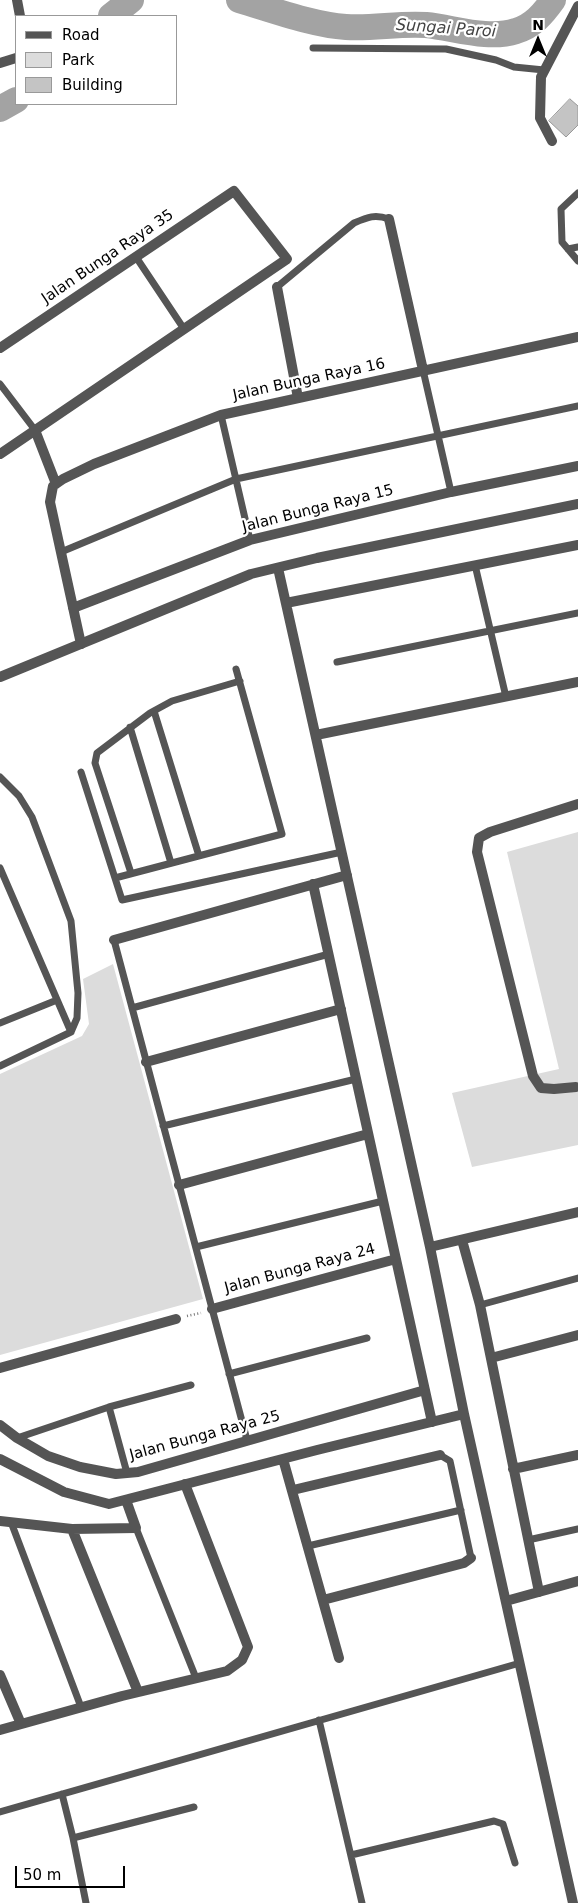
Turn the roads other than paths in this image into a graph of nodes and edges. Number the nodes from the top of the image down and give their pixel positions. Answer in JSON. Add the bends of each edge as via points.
{"nodes":[{"id":1,"x":17,"y":0,"type":"edge"},
{"id":2,"x":578,"y":6,"type":"edge"},
{"id":3,"x":20,"y":15,"type":"edge"},
{"id":4,"x":313,"y":48,"type":"dead end"},
{"id":5,"x":15,"y":58,"type":"edge"},
{"id":6,"x":0,"y":63,"type":"edge"},
{"id":7,"x":544,"y":70,"type":"junction"},
{"id":8,"x":552,"y":141,"type":"dead end"},
{"id":9,"x":578,"y":193,"type":"edge"},
{"id":10,"x":389,"y":219,"type":"joint"},
{"id":11,"x":578,"y":247,"type":"edge"},
{"id":12,"x":568,"y":249,"type":"junction"},
{"id":13,"x":136,"y":257,"type":"junction"},
{"id":14,"x":578,"y":261,"type":"edge"},
{"id":15,"x":277,"y":287,"type":"joint"},
{"id":16,"x":184,"y":328,"type":"junction"},
{"id":17,"x":578,"y":336,"type":"edge"},
{"id":18,"x":0,"y":348,"type":"edge"},
{"id":19,"x":423,"y":370,"type":"junction"},
{"id":20,"x":0,"y":384,"type":"edge"},
{"id":21,"x":298,"y":398,"type":"junction"},
{"id":22,"x":578,"y":406,"type":"edge"},
{"id":23,"x":221,"y":415,"type":"junction"},
{"id":24,"x":35,"y":430,"type":"junction"},
{"id":25,"x":438,"y":435,"type":"junction"},
{"id":26,"x":0,"y":454,"type":"edge"},
{"id":27,"x":578,"y":466,"type":"edge"},
{"id":28,"x":236,"y":479,"type":"junction"},
{"id":29,"x":56,"y":484,"type":"junction"},
{"id":30,"x":451,"y":492,"type":"junction"},
{"id":31,"x":578,"y":504,"type":"edge"},
{"id":32,"x":250,"y":540,"type":"junction"},
{"id":33,"x":578,"y":545,"type":"edge"},
{"id":34,"x":61,"y":552,"type":"junction"},
{"id":35,"x":475,"y":565,"type":"junction"},
{"id":36,"x":278,"y":568,"type":"junction"},
{"id":37,"x":286,"y":603,"type":"junction"},
{"id":38,"x":73,"y":608,"type":"junction"},
{"id":39,"x":578,"y":613,"type":"edge"},
{"id":40,"x":491,"y":631,"type":"junction"},
{"id":41,"x":81,"y":644,"type":"junction"},
{"id":42,"x":337,"y":662,"type":"dead end"},
{"id":43,"x":236,"y":669,"type":"dead end"},
{"id":44,"x":0,"y":677,"type":"edge"},
{"id":45,"x":240,"y":681,"type":"junction"},
{"id":46,"x":578,"y":682,"type":"edge"},
{"id":47,"x":506,"y":697,"type":"junction"},
{"id":48,"x":154,"y":710,"type":"junction"},
{"id":49,"x":130,"y":727,"type":"junction"},
{"id":50,"x":316,"y":735,"type":"junction"},
{"id":51,"x":81,"y":772,"type":"dead end"},
{"id":52,"x":0,"y":777,"type":"edge"},
{"id":53,"x":578,"y":804,"type":"edge"},
{"id":54,"x":342,"y":852,"type":"junction"},
{"id":55,"x":199,"y":856,"type":"junction"},
{"id":56,"x":171,"y":863,"type":"junction"},
{"id":57,"x":0,"y":868,"type":"edge"},
{"id":58,"x":132,"y":873,"type":"junction"},
{"id":59,"x":347,"y":875,"type":"junction"},
{"id":60,"x":115,"y":878,"type":"junction"},
{"id":61,"x":313,"y":884,"type":"junction"},
{"id":62,"x":114,"y":940,"type":"joint"},
{"id":63,"x":328,"y":954,"type":"junction"},
{"id":64,"x":56,"y":1000,"type":"junction"},
{"id":65,"x":132,"y":1008,"type":"junction"},
{"id":66,"x":341,"y":1010,"type":"junction"},
{"id":67,"x":0,"y":1024,"type":"edge"},
{"id":68,"x":71,"y":1032,"type":"junction"},
{"id":69,"x":146,"y":1062,"type":"junction"},
{"id":70,"x":0,"y":1066,"type":"edge"},
{"id":71,"x":356,"y":1079,"type":"junction"},
{"id":72,"x":576,"y":1087,"type":"dead end"},
{"id":73,"x":163,"y":1126,"type":"junction"},
{"id":74,"x":368,"y":1134,"type":"junction"},
{"id":75,"x":179,"y":1186,"type":"junction"},
{"id":76,"x":383,"y":1201,"type":"junction"},
{"id":77,"x":578,"y":1212,"type":"edge"},
{"id":78,"x":462,"y":1240,"type":"junction"},
{"id":79,"x":196,"y":1247,"type":"junction"},
{"id":80,"x":430,"y":1247,"type":"junction"},
{"id":81,"x":396,"y":1258,"type":"junction"},
{"id":82,"x":578,"y":1278,"type":"edge"},
{"id":83,"x":480,"y":1305,"type":"junction"},
{"id":84,"x":212,"y":1309,"type":"junction"},
{"id":85,"x":176,"y":1319,"type":"road end"},
{"id":86,"x":578,"y":1335,"type":"edge"},
{"id":87,"x":368,"y":1338,"type":"dead end"},
{"id":88,"x":491,"y":1358,"type":"junction"},
{"id":89,"x":0,"y":1368,"type":"edge"},
{"id":90,"x":229,"y":1374,"type":"junction"},
{"id":91,"x":191,"y":1385,"type":"dead end"},
{"id":92,"x":425,"y":1390,"type":"junction"},
{"id":93,"x":109,"y":1407,"type":"junction"},
{"id":94,"x":464,"y":1414,"type":"junction"},
{"id":95,"x":432,"y":1422,"type":"junction"},
{"id":96,"x":0,"y":1425,"type":"edge"},
{"id":97,"x":17,"y":1438,"type":"junction"},
{"id":98,"x":247,"y":1440,"type":"junction"},
{"id":99,"x":440,"y":1455,"type":"joint"},
{"id":100,"x":578,"y":1455,"type":"edge"},
{"id":101,"x":0,"y":1459,"type":"edge"},
{"id":102,"x":283,"y":1459,"type":"junction"},
{"id":103,"x":513,"y":1469,"type":"junction"},
{"id":104,"x":127,"y":1473,"type":"junction"},
{"id":105,"x":185,"y":1484,"type":"junction"},
{"id":106,"x":293,"y":1490,"type":"junction"},
{"id":107,"x":126,"y":1500,"type":"junction"},
{"id":108,"x":462,"y":1510,"type":"junction"},
{"id":109,"x":0,"y":1521,"type":"edge"},
{"id":110,"x":11,"y":1522,"type":"junction"},
{"id":111,"x":136,"y":1528,"type":"junction"},
{"id":112,"x":72,"y":1529,"type":"junction"},
{"id":113,"x":578,"y":1529,"type":"edge"},
{"id":114,"x":528,"y":1540,"type":"junction"},
{"id":115,"x":308,"y":1546,"type":"junction"},
{"id":116,"x":472,"y":1558,"type":"joint"},
{"id":117,"x":578,"y":1581,"type":"edge"},
{"id":118,"x":539,"y":1592,"type":"junction"},
{"id":119,"x":323,"y":1600,"type":"junction"},
{"id":120,"x":506,"y":1601,"type":"junction"},
{"id":121,"x":339,"y":1658,"type":"dead end"},
{"id":122,"x":520,"y":1663,"type":"junction"},
{"id":123,"x":0,"y":1675,"type":"edge"},
{"id":124,"x":196,"y":1678,"type":"junction"},
{"id":125,"x":138,"y":1692,"type":"junction"},
{"id":126,"x":81,"y":1707,"type":"junction"},
{"id":127,"x":319,"y":1720,"type":"junction"},
{"id":128,"x":21,"y":1724,"type":"junction"},
{"id":129,"x":0,"y":1730,"type":"edge"},
{"id":130,"x":62,"y":1794,"type":"junction"},
{"id":131,"x":194,"y":1807,"type":"dead end"},
{"id":132,"x":0,"y":1812,"type":"edge"},
{"id":133,"x":73,"y":1838,"type":"junction"},
{"id":134,"x":350,"y":1856,"type":"junction"},
{"id":135,"x":515,"y":1862,"type":"dead end"},
{"id":136,"x":86,"y":1903,"type":"edge"},
{"id":137,"x":362,"y":1903,"type":"edge"},
{"id":138,"x":573,"y":1903,"type":"edge"}],
"edges":[{"from":1,"to":3,"type":"street"},
{"from":2,"to":7,"type":"street"},
{"from":4,"to":7,"type":"lane","via":[[446,49],[514,67]]},
{"from":5,"to":6,"type":"street"},
{"from":7,"to":8,"type":"street","via":[[540,118]]},
{"from":9,"to":12,"type":"lane","via":[[561,210],[562,242]]},
{"from":10,"to":15,"type":"lane","via":[[380,215],[369,216],[354,223]]},
{"from":10,"to":19,"type":"street"},
{"from":11,"to":12,"type":"lane"},
{"from":12,"to":14,"type":"lane"},
{"from":13,"to":16,"type":"lane"},
{"from":13,"to":16,"type":"street","name":"Jalan Bunga Raya 35","via":[[234,190],[287,259]]},
{"from":13,"to":18,"type":"street","name":"Jalan Bunga Raya 35"},
{"from":15,"to":21,"type":"street"},
{"from":16,"to":24,"type":"street"},
{"from":17,"to":19,"type":"street","name":"Jalan Bunga Raya 16"},
{"from":19,"to":21,"type":"street","name":"Jalan Bunga Raya 16"},
{"from":19,"to":25,"type":"lane"},
{"from":20,"to":24,"type":"lane"},
{"from":21,"to":23,"type":"street","name":"Jalan Bunga Raya 16"},
{"from":22,"to":25,"type":"lane"},
{"from":23,"to":28,"type":"lane"},
{"from":23,"to":29,"type":"street","name":"Jalan Bunga Raya 16","via":[[94,464]]},
{"from":24,"to":26,"type":"street"},
{"from":24,"to":29,"type":"street"},
{"from":25,"to":28,"type":"lane"},
{"from":25,"to":30,"type":"lane"},
{"from":27,"to":30,"type":"street","name":"Jalan Bunga Raya 15"},
{"from":28,"to":32,"type":"lane"},
{"from":28,"to":34,"type":"lane"},
{"from":29,"to":34,"type":"street","via":[[50,502]]},
{"from":30,"to":32,"type":"street","name":"Jalan Bunga Raya 15"},
{"from":31,"to":36,"type":"street"},
{"from":32,"to":38,"type":"street","name":"Jalan Bunga Raya 15"},
{"from":33,"to":35,"type":"street"},
{"from":34,"to":38,"type":"street"},
{"from":35,"to":37,"type":"street"},
{"from":35,"to":40,"type":"lane"},
{"from":36,"to":37,"type":"street"},
{"from":36,"to":41,"type":"street","via":[[251,574]]},
{"from":37,"to":50,"type":"street"},
{"from":38,"to":41,"type":"street"},
{"from":39,"to":40,"type":"lane"},
{"from":40,"to":42,"type":"lane"},
{"from":40,"to":47,"type":"lane"},
{"from":41,"to":44,"type":"street"},
{"from":43,"to":45,"type":"lane"},
{"from":45,"to":48,"type":"lane","via":[[172,701]]},
{"from":45,"to":55,"type":"lane","via":[[282,834]]},
{"from":46,"to":47,"type":"street"},
{"from":47,"to":50,"type":"street"},
{"from":48,"to":49,"type":"lane"},
{"from":48,"to":55,"type":"lane"},
{"from":49,"to":56,"type":"lane"},
{"from":49,"to":58,"type":"lane","via":[[97,753],[96,763]]},
{"from":50,"to":54,"type":"street"},
{"from":51,"to":60,"type":"lane"},
{"from":52,"to":68,"type":"lane","via":[[19,796],[32,817],[71,921],[78,993],[77,1018]]},
{"from":53,"to":72,"type":"street","via":[[490,832],[479,838],[477,852],[533,1076],[541,1088]]},
{"from":54,"to":59,"type":"street"},
{"from":54,"to":60,"type":"lane","via":[[122,900]]},
{"from":55,"to":56,"type":"lane"},
{"from":56,"to":58,"type":"lane"},
{"from":57,"to":64,"type":"lane"},
{"from":58,"to":60,"type":"lane"},
{"from":59,"to":61,"type":"street"},
{"from":59,"to":80,"type":"street"},
{"from":61,"to":62,"type":"street"},
{"from":61,"to":63,"type":"street"},
{"from":62,"to":65,"type":"lane"},
{"from":63,"to":65,"type":"lane"},
{"from":63,"to":66,"type":"street"},
{"from":64,"to":67,"type":"lane"},
{"from":64,"to":68,"type":"lane"},
{"from":65,"to":69,"type":"lane"},
{"from":66,"to":69,"type":"street"},
{"from":66,"to":71,"type":"street"},
{"from":68,"to":70,"type":"lane"},
{"from":69,"to":73,"type":"lane"},
{"from":71,"to":73,"type":"lane"},
{"from":71,"to":74,"type":"street"},
{"from":73,"to":75,"type":"lane"},
{"from":74,"to":75,"type":"street"},
{"from":74,"to":76,"type":"street"},
{"from":75,"to":79,"type":"lane"},
{"from":76,"to":79,"type":"lane"},
{"from":76,"to":81,"type":"street"},
{"from":77,"to":78,"type":"street"},
{"from":78,"to":80,"type":"street"},
{"from":78,"to":83,"type":"street"},
{"from":79,"to":84,"type":"lane"},
{"from":80,"to":94,"type":"street"},
{"from":81,"to":84,"type":"street","name":"Jalan Bunga Raya 24"},
{"from":81,"to":92,"type":"street"},
{"from":82,"to":83,"type":"lane"},
{"from":83,"to":88,"type":"street"},
{"from":84,"to":90,"type":"lane"},
{"from":85,"to":89,"type":"street"},
{"from":86,"to":88,"type":"street"},
{"from":87,"to":90,"type":"lane"},
{"from":88,"to":103,"type":"street"},
{"from":90,"to":98,"type":"lane"},
{"from":91,"to":93,"type":"lane"},
{"from":92,"to":95,"type":"street"},
{"from":92,"to":98,"type":"street","name":"Jalan Bunga Raya 25"},
{"from":93,"to":97,"type":"lane"},
{"from":93,"to":104,"type":"lane"},
{"from":94,"to":95,"type":"street"},
{"from":94,"to":120,"type":"street"},
{"from":95,"to":102,"type":"street"},
{"from":96,"to":97,"type":"street","name":"Jalan Bunga Raya 25"},
{"from":97,"to":104,"type":"street","name":"Jalan Bunga Raya 25","via":[[48,1456],[80,1467]]},
{"from":98,"to":104,"type":"street","name":"Jalan Bunga Raya 25"},
{"from":99,"to":106,"type":"street"},
{"from":99,"to":108,"type":"lane","via":[[450,1461]]},
{"from":100,"to":103,"type":"street"},
{"from":101,"to":107,"type":"street","via":[[64,1492],[109,1504]]},
{"from":102,"to":105,"type":"street"},
{"from":102,"to":106,"type":"street"},
{"from":103,"to":114,"type":"street"},
{"from":105,"to":107,"type":"street"},
{"from":105,"to":124,"type":"street","via":[[248,1647],[242,1660],[227,1671]]},
{"from":106,"to":115,"type":"street"},
{"from":107,"to":111,"type":"street"},
{"from":108,"to":115,"type":"lane"},
{"from":108,"to":116,"type":"lane"},
{"from":109,"to":110,"type":"street"},
{"from":110,"to":112,"type":"street"},
{"from":110,"to":126,"type":"lane"},
{"from":111,"to":112,"type":"street"},
{"from":111,"to":124,"type":"lane"},
{"from":112,"to":125,"type":"street"},
{"from":113,"to":114,"type":"lane"},
{"from":114,"to":118,"type":"street"},
{"from":115,"to":119,"type":"street"},
{"from":116,"to":119,"type":"street","via":[[464,1563]]},
{"from":117,"to":118,"type":"street"},
{"from":118,"to":120,"type":"street"},
{"from":119,"to":121,"type":"street"},
{"from":120,"to":122,"type":"street"},
{"from":122,"to":127,"type":"lane"},
{"from":122,"to":138,"type":"street"},
{"from":123,"to":128,"type":"street"},
{"from":124,"to":125,"type":"street"},
{"from":125,"to":126,"type":"street"},
{"from":126,"to":128,"type":"street"},
{"from":127,"to":130,"type":"lane"},
{"from":127,"to":134,"type":"lane"},
{"from":128,"to":129,"type":"street"},
{"from":130,"to":132,"type":"lane"},
{"from":130,"to":133,"type":"lane"},
{"from":131,"to":133,"type":"lane"},
{"from":133,"to":136,"type":"lane"},
{"from":134,"to":135,"type":"lane","via":[[494,1821],[503,1824]]},
{"from":134,"to":137,"type":"lane"}]}
